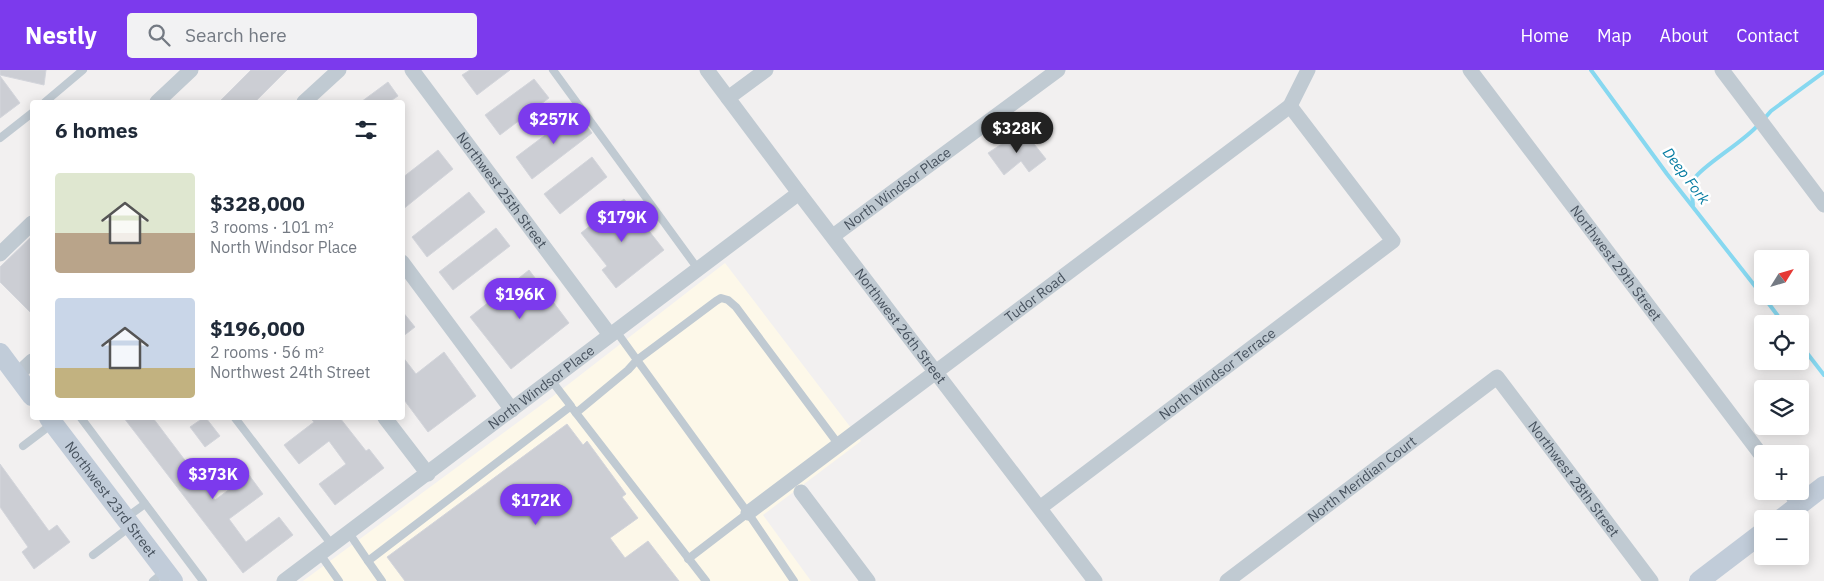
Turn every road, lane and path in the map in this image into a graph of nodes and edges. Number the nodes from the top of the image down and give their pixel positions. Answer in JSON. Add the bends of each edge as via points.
{"nodes":[{"id":1,"x":83,"y":70,"type":"edge"},
{"id":2,"x":191,"y":70,"type":"edge"},
{"id":3,"x":339,"y":70,"type":"edge"},
{"id":4,"x":412,"y":70,"type":"edge"},
{"id":5,"x":553,"y":70,"type":"edge"},
{"id":6,"x":707,"y":70,"type":"edge"},
{"id":7,"x":766,"y":70,"type":"edge"},
{"id":8,"x":1058,"y":70,"type":"edge"},
{"id":9,"x":1308,"y":70,"type":"edge"},
{"id":10,"x":1470,"y":70,"type":"edge"},
{"id":11,"x":1722,"y":70,"type":"edge"},
{"id":12,"x":728,"y":98,"type":"junction"},
{"id":13,"x":47,"y":100,"type":"edge"},
{"id":14,"x":159,"y":100,"type":"edge"},
{"id":15,"x":306,"y":100,"type":"edge"},
{"id":16,"x":1290,"y":106,"type":"junction"},
{"id":17,"x":30,"y":115,"type":"edge"},
{"id":18,"x":0,"y":138,"type":"edge"},
{"id":19,"x":798,"y":194,"type":"junction"},
{"id":20,"x":1822,"y":199,"type":"edge"},
{"id":21,"x":30,"y":224,"type":"edge"},
{"id":22,"x":833,"y":236,"type":"junction"},
{"id":23,"x":0,"y":254,"type":"edge"},
{"id":24,"x":405,"y":266,"type":"edge"},
{"id":25,"x":698,"y":269,"type":"junction"},
{"id":26,"x":613,"y":333,"type":"junction"},
{"id":27,"x":637,"y":360,"type":"junction"},
{"id":28,"x":30,"y":361,"type":"edge"},
{"id":29,"x":7,"y":366,"type":"edge"},
{"id":30,"x":936,"y":371,"type":"junction"},
{"id":31,"x":1497,"y":376,"type":"joint"},
{"id":32,"x":551,"y":380,"type":"junction"},
{"id":33,"x":30,"y":394,"type":"edge"},
{"id":34,"x":573,"y":409,"type":"junction"},
{"id":35,"x":512,"y":410,"type":"junction"},
{"id":36,"x":51,"y":420,"type":"edge"},
{"id":37,"x":82,"y":420,"type":"edge"},
{"id":38,"x":236,"y":420,"type":"edge"},
{"id":39,"x":387,"y":420,"type":"edge"},
{"id":40,"x":844,"y":441,"type":"junction"},
{"id":41,"x":1754,"y":445,"type":"edge"},
{"id":42,"x":23,"y":446,"type":"dead end"},
{"id":43,"x":428,"y":474,"type":"junction"},
{"id":44,"x":1824,"y":486,"type":"edge"},
{"id":45,"x":801,"y":492,"type":"dead end"},
{"id":46,"x":1809,"y":492,"type":"edge"},
{"id":47,"x":145,"y":504,"type":"junction"},
{"id":48,"x":1040,"y":507,"type":"junction"},
{"id":49,"x":748,"y":513,"type":"junction"},
{"id":50,"x":128,"y":522,"type":"junction"},
{"id":51,"x":349,"y":533,"type":"junction"},
{"id":52,"x":1754,"y":539,"type":"edge"},
{"id":53,"x":326,"y":550,"type":"junction"},
{"id":54,"x":93,"y":555,"type":"dead end"},
{"id":55,"x":688,"y":559,"type":"junction"},
{"id":56,"x":368,"y":561,"type":"junction"},
{"id":57,"x":163,"y":578,"type":"edge"},
{"id":58,"x":203,"y":581,"type":"edge"},
{"id":59,"x":284,"y":581,"type":"edge"},
{"id":60,"x":339,"y":581,"type":"edge"},
{"id":61,"x":382,"y":581,"type":"edge"},
{"id":62,"x":706,"y":581,"type":"edge"},
{"id":63,"x":794,"y":581,"type":"edge"},
{"id":64,"x":868,"y":581,"type":"edge"},
{"id":65,"x":1096,"y":581,"type":"edge"},
{"id":66,"x":1227,"y":581,"type":"edge"},
{"id":67,"x":1651,"y":581,"type":"edge"},
{"id":68,"x":1699,"y":581,"type":"edge"}],
"edges":[{"from":1,"to":13,"type":"lane"},
{"from":2,"to":14,"type":"street"},
{"from":3,"to":15,"type":"street"},
{"from":4,"to":26,"type":"street","name":"Northwest 25th Street"},
{"from":5,"to":25,"type":"lane"},
{"from":6,"to":12,"type":"street","name":"Northwest 26th Street"},
{"from":7,"to":12,"type":"street"},
{"from":8,"to":22,"type":"street","name":"North Windsor Place"},
{"from":9,"to":16,"type":"street","name":"Tudor Road"},
{"from":10,"to":41,"type":"street","name":"Northwest 29th Street"},
{"from":11,"to":20,"type":"street"},
{"from":12,"to":19,"type":"street","name":"Northwest 26th Street"},
{"from":16,"to":30,"type":"street","name":"Tudor Road"},
{"from":16,"to":48,"type":"street","name":"North Windsor Terrace","via":[[1394,241]]},
{"from":17,"to":18,"type":"lane"},
{"from":19,"to":22,"type":"street","name":"Northwest 26th Street"},
{"from":19,"to":25,"type":"street","name":"North Windsor Place"},
{"from":21,"to":23,"type":"street"},
{"from":22,"to":30,"type":"street","name":"Northwest 26th Street"},
{"from":24,"to":35,"type":"street"},
{"from":25,"to":26,"type":"street","name":"North Windsor Place"},
{"from":26,"to":27,"type":"lane"},
{"from":26,"to":32,"type":"street","name":"North Windsor Place"},
{"from":27,"to":34,"type":"lane"},
{"from":27,"to":40,"type":"lane","via":[[716,301],[721,298],[728,300]]},
{"from":27,"to":49,"type":"lane"},
{"from":28,"to":29,"type":"street"},
{"from":29,"to":33,"type":"main road"},
{"from":30,"to":40,"type":"street","name":"Tudor Road"},
{"from":30,"to":48,"type":"street","name":"Northwest 26th Street"},
{"from":31,"to":66,"type":"street","name":"North Meridian Court"},
{"from":31,"to":67,"type":"street","name":"Northwest 28th Street"},
{"from":32,"to":34,"type":"lane"},
{"from":32,"to":35,"type":"street","name":"North Windsor Place"},
{"from":34,"to":55,"type":"lane"},
{"from":34,"to":56,"type":"lane"},
{"from":35,"to":43,"type":"street","name":"North Windsor Place"},
{"from":36,"to":42,"type":"lane"},
{"from":36,"to":50,"type":"main road","name":"Northwest 23rd Street"},
{"from":37,"to":47,"type":"lane"},
{"from":38,"to":53,"type":"lane"},
{"from":39,"to":43,"type":"street"},
{"from":40,"to":49,"type":"street","name":"Tudor Road"},
{"from":43,"to":51,"type":"street","name":"North Windsor Place"},
{"from":44,"to":46,"type":"main road"},
{"from":45,"to":64,"type":"street"},
{"from":47,"to":50,"type":"lane"},
{"from":47,"to":58,"type":"lane"},
{"from":48,"to":65,"type":"street","name":"Northwest 26th Street"},
{"from":49,"to":55,"type":"lane"},
{"from":49,"to":63,"type":"lane"},
{"from":50,"to":54,"type":"lane"},
{"from":50,"to":57,"type":"main road","name":"Northwest 23rd Street"},
{"from":51,"to":53,"type":"street","name":"North Windsor Place"},
{"from":51,"to":56,"type":"lane"},
{"from":52,"to":68,"type":"main road"},
{"from":53,"to":59,"type":"street","name":"North Windsor Place"},
{"from":53,"to":60,"type":"lane"},
{"from":55,"to":62,"type":"lane"},
{"from":56,"to":61,"type":"lane"}]}
